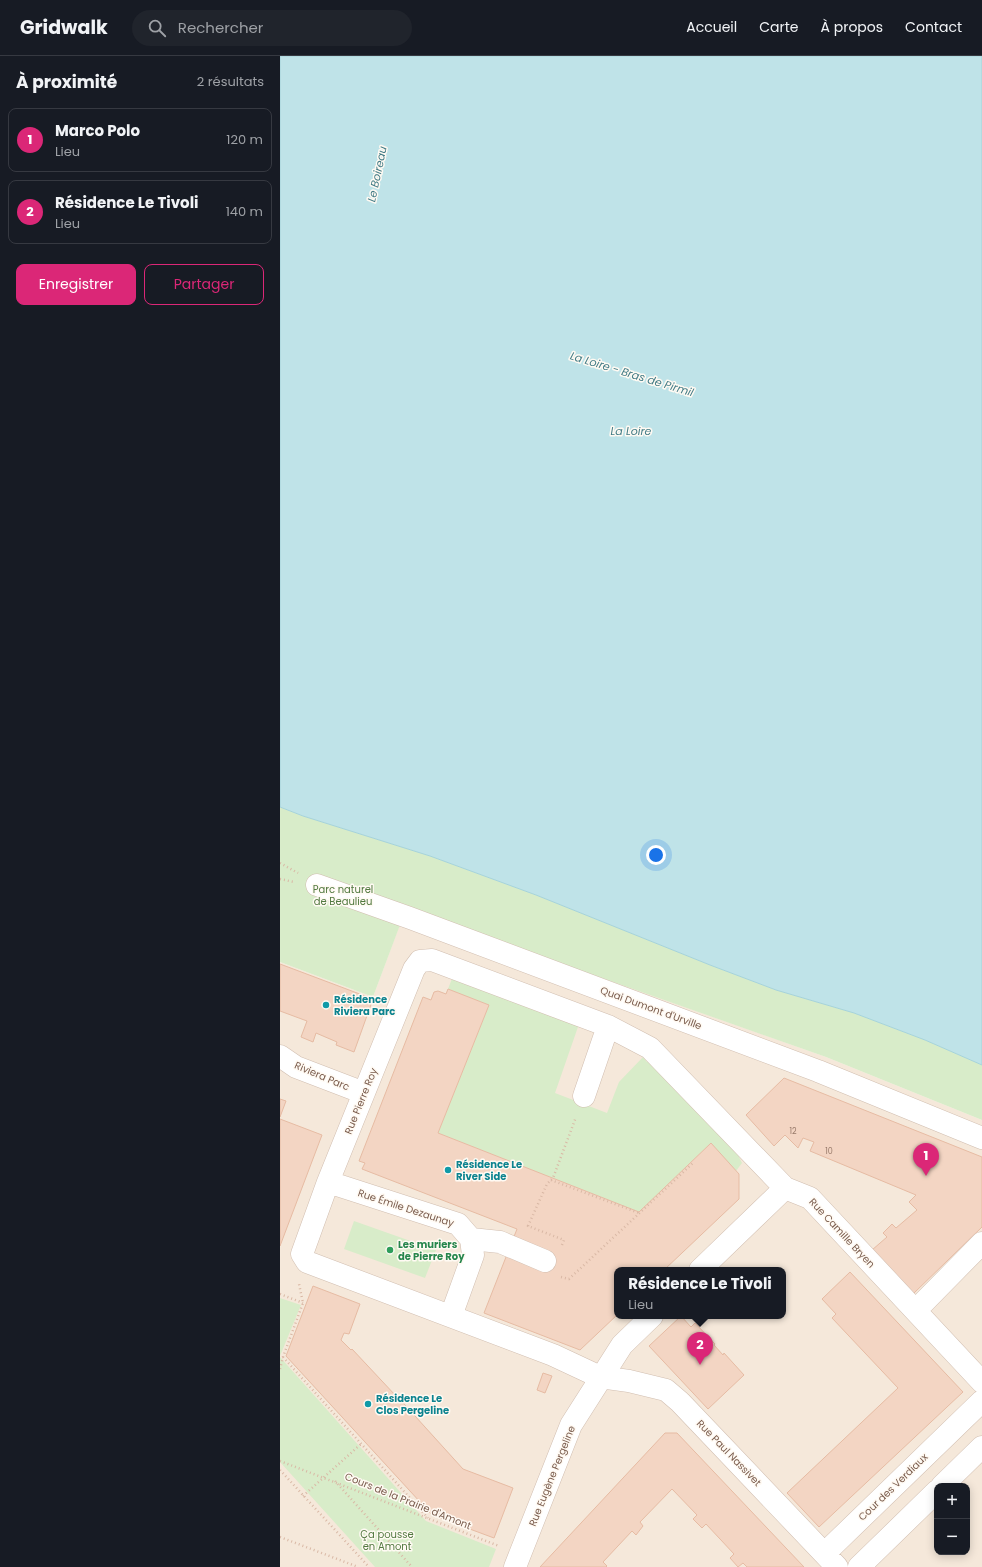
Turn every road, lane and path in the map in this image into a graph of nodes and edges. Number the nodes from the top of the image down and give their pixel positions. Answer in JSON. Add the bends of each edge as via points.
{"nodes":[{"id":1,"x":317,"y":885,"type":"dead end"},
{"id":2,"x":608,"y":1026,"type":"junction"},
{"id":3,"x":280,"y":1056,"type":"edge"},
{"id":4,"x":364,"y":1093,"type":"junction"},
{"id":5,"x":584,"y":1096,"type":"joint"},
{"id":6,"x":982,"y":1138,"type":"edge"},
{"id":7,"x":693,"y":1162,"type":"dead end"},
{"id":8,"x":552,"y":1180,"type":"junction"},
{"id":9,"x":328,"y":1182,"type":"junction"},
{"id":10,"x":785,"y":1188,"type":"junction"},
{"id":11,"x":639,"y":1213,"type":"junction"},
{"id":12,"x":471,"y":1239,"type":"junction"},
{"id":13,"x":982,"y":1243,"type":"edge"},
{"id":14,"x":561,"y":1247,"type":"dead end"},
{"id":15,"x":305,"y":1258,"type":"junction"},
{"id":16,"x":703,"y":1267,"type":"edge"},
{"id":17,"x":552,"y":1269,"type":"joint"},
{"id":18,"x":280,"y":1294,"type":"edge"},
{"id":19,"x":924,"y":1302,"type":"dead end"},
{"id":20,"x":303,"y":1303,"type":"junction"},
{"id":21,"x":451,"y":1316,"type":"junction"},
{"id":22,"x":649,"y":1319,"type":"edge"},
{"id":23,"x":283,"y":1357,"type":"junction"},
{"id":24,"x":280,"y":1370,"type":"edge"},
{"id":25,"x":600,"y":1378,"type":"junction"},
{"id":26,"x":982,"y":1382,"type":"edge"},
{"id":27,"x":982,"y":1401,"type":"edge"},
{"id":28,"x":961,"y":1421,"type":"junction"},
{"id":29,"x":361,"y":1444,"type":"junction"},
{"id":30,"x":982,"y":1444,"type":"edge"},
{"id":31,"x":982,"y":1447,"type":"edge"},
{"id":32,"x":280,"y":1461,"type":"edge"},
{"id":33,"x":280,"y":1470,"type":"edge"},
{"id":34,"x":324,"y":1477,"type":"junction"},
{"id":35,"x":334,"y":1481,"type":"junction"},
{"id":36,"x":945,"y":1483,"type":"edge"},
{"id":37,"x":934,"y":1494,"type":"edge"},
{"id":38,"x":304,"y":1496,"type":"junction"},
{"id":39,"x":428,"y":1518,"type":"junction"},
{"id":40,"x":280,"y":1538,"type":"edge"},
{"id":41,"x":831,"y":1560,"type":"edge"},
{"id":42,"x":516,"y":1566,"type":"edge"},
{"id":43,"x":358,"y":1567,"type":"edge"},
{"id":44,"x":369,"y":1567,"type":"edge"},
{"id":45,"x":412,"y":1567,"type":"edge"},
{"id":46,"x":859,"y":1567,"type":"edge"}],
"edges":[{"from":1,"to":6,"type":"street","name":"Quai Dumont d'Urville","via":[[818,1071]]},
{"from":2,"to":4,"type":"street","name":"Rue Pierre Roy","via":[[432,960],[420,961],[414,969]]},
{"from":2,"to":5,"type":"street"},
{"from":2,"to":10,"type":"street","name":"Rue Camille Bryen","via":[[650,1048]]},
{"from":3,"to":4,"type":"street","name":"Riviera Parc","via":[[296,1067]]},
{"from":4,"to":9,"type":"street","name":"Rue Pierre Roy"},
{"from":5,"to":8,"type":"path"},
{"from":7,"to":11,"type":"path"},
{"from":8,"to":11,"type":"path"},
{"from":8,"to":14,"type":"path","via":[[547,1184],[528,1226],[564,1240]]},
{"from":9,"to":12,"type":"street","name":"Rue Émile Dezaunay","via":[[458,1224]]},
{"from":9,"to":15,"type":"street","name":"Rue Pierre Roy"},
{"from":10,"to":16,"type":"street"},
{"from":10,"to":26,"type":"street","name":"Rue Camille Bryen","via":[[810,1198]]},
{"from":11,"to":17,"type":"path","via":[[570,1279]]},
{"from":12,"to":17,"type":"street","via":[[500,1242]]},
{"from":12,"to":21,"type":"street","via":[[473,1255]]},
{"from":13,"to":19,"type":"street"},
{"from":15,"to":20,"type":"path","via":[[298,1282]]},
{"from":15,"to":21,"type":"street"},
{"from":18,"to":20,"type":"path"},
{"from":20,"to":23,"type":"path"},
{"from":21,"to":25,"type":"street","via":[[553,1355]]},
{"from":22,"to":25,"type":"street","name":"Rue Eugène Pergeline","via":[[622,1345]]},
{"from":23,"to":24,"type":"path"},
{"from":23,"to":29,"type":"path"},
{"from":25,"to":41,"type":"street","name":"Rue Paul Nassivet","via":[[629,1381],[666,1390]]},
{"from":25,"to":42,"type":"street","name":"Rue Eugène Pergeline","via":[[571,1425]]},
{"from":27,"to":28,"type":"street","name":"Cour des Verdiaux"},
{"from":28,"to":30,"type":"street"},
{"from":28,"to":41,"type":"street","name":"Cour des Verdiaux"},
{"from":29,"to":34,"type":"path"},
{"from":29,"to":39,"type":"path"},
{"from":31,"to":36,"type":"street"},
{"from":32,"to":34,"type":"path","name":"Cours de la Prairie d'Amont"},
{"from":33,"to":38,"type":"path"},
{"from":34,"to":35,"type":"path","name":"Cours de la Prairie d'Amont"},
{"from":34,"to":38,"type":"path"},
{"from":35,"to":39,"type":"path","name":"Cours de la Prairie d'Amont"},
{"from":35,"to":45,"type":"path"},
{"from":37,"to":46,"type":"street"},
{"from":38,"to":44,"type":"path"},
{"from":39,"to":42,"type":"path","name":"Cours de la Prairie d'Amont","via":[[502,1547],[500,1560]]},
{"from":40,"to":43,"type":"path"}]}
